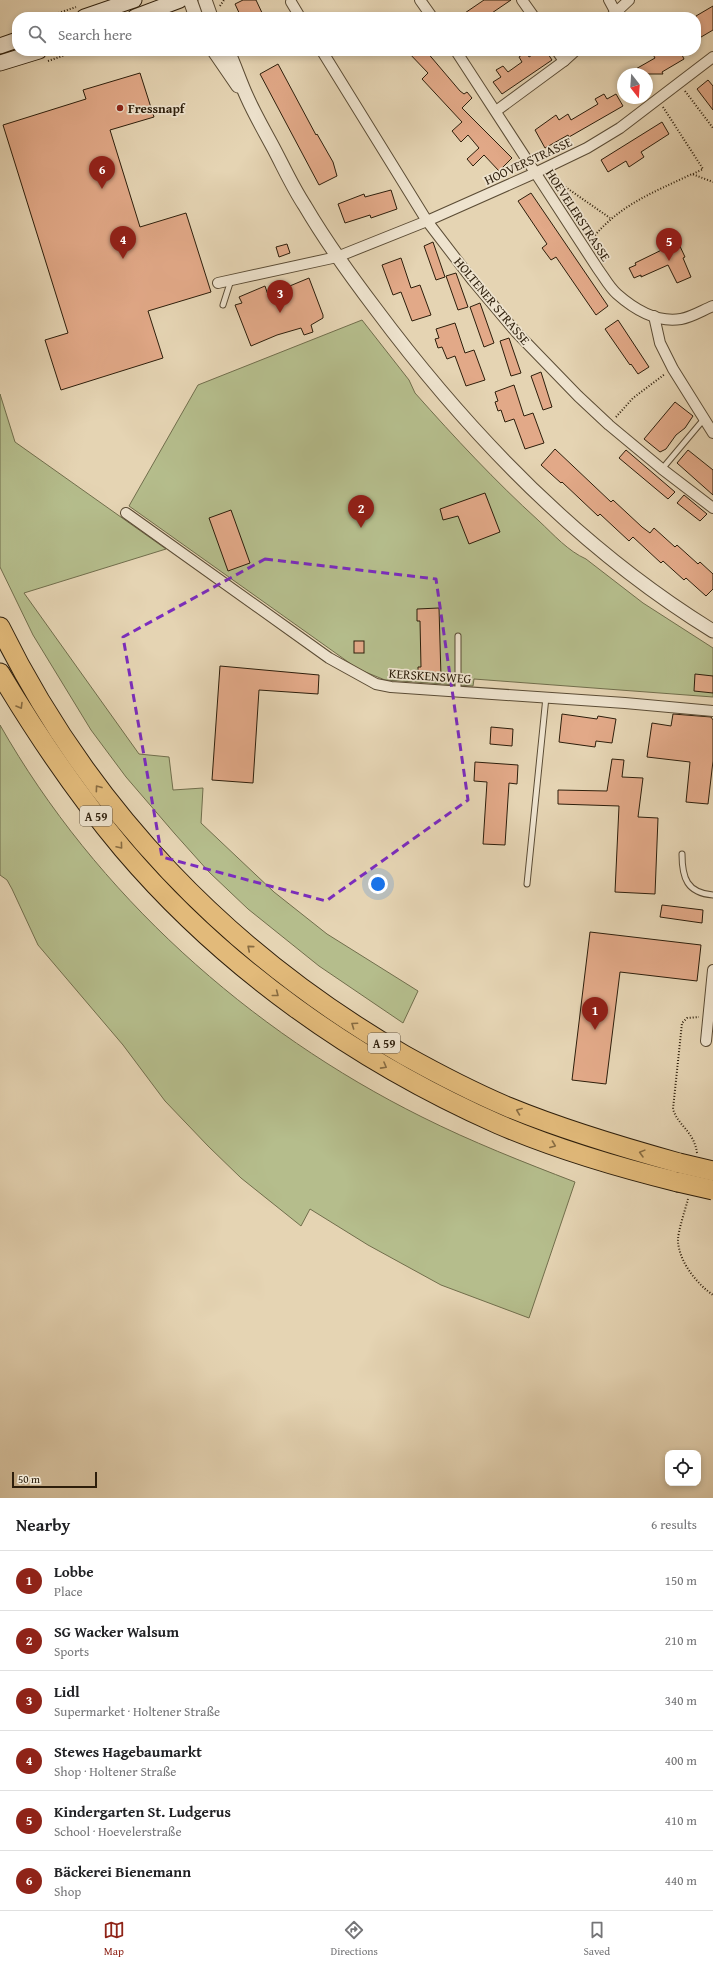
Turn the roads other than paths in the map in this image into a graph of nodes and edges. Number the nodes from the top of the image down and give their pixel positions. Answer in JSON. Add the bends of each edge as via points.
{"nodes":[{"id":1,"x":134,"y":0,"type":"edge"},
{"id":2,"x":180,"y":0,"type":"edge"},
{"id":3,"x":190,"y":0,"type":"edge"},
{"id":4,"x":205,"y":0,"type":"edge"},
{"id":5,"x":420,"y":0,"type":"edge"},
{"id":6,"x":522,"y":0,"type":"edge"},
{"id":7,"x":609,"y":0,"type":"edge"},
{"id":8,"x":629,"y":0,"type":"edge"},
{"id":9,"x":291,"y":2,"type":"dead end"},
{"id":10,"x":83,"y":11,"type":"edge"},
{"id":11,"x":148,"y":12,"type":"edge"},
{"id":12,"x":194,"y":12,"type":"edge"},
{"id":13,"x":209,"y":12,"type":"edge"},
{"id":14,"x":297,"y":12,"type":"edge"},
{"id":15,"x":428,"y":12,"type":"edge"},
{"id":16,"x":530,"y":12,"type":"edge"},
{"id":17,"x":612,"y":12,"type":"edge"},
{"id":18,"x":616,"y":12,"type":"edge"},
{"id":19,"x":12,"y":42,"type":"edge"},
{"id":20,"x":0,"y":46,"type":"edge"},
{"id":21,"x":23,"y":56,"type":"edge"},
{"id":22,"x":217,"y":56,"type":"edge"},
{"id":23,"x":230,"y":56,"type":"edge"},
{"id":24,"x":325,"y":56,"type":"edge"},
{"id":25,"x":459,"y":56,"type":"edge"},
{"id":26,"x":560,"y":56,"type":"edge"},
{"id":27,"x":570,"y":56,"type":"edge"},
{"id":28,"x":713,"y":57,"type":"edge"},
{"id":29,"x":564,"y":61,"type":"junction"},
{"id":30,"x":0,"y":63,"type":"edge"},
{"id":31,"x":247,"y":98,"type":"junction"},
{"id":32,"x":496,"y":111,"type":"junction"},
{"id":33,"x":538,"y":177,"type":"junction"},
{"id":34,"x":427,"y":221,"type":"junction"},
{"id":35,"x":337,"y":257,"type":"junction"},
{"id":36,"x":231,"y":280,"type":"junction"},
{"id":37,"x":218,"y":283,"type":"dead end"},
{"id":38,"x":223,"y":305,"type":"dead end"},
{"id":39,"x":713,"y":306,"type":"edge"},
{"id":40,"x":654,"y":316,"type":"junction"},
{"id":41,"x":704,"y":419,"type":"junction"},
{"id":42,"x":713,"y":434,"type":"edge"},
{"id":43,"x":662,"y":470,"type":"junction"},
{"id":44,"x":713,"y":508,"type":"edge"},
{"id":45,"x":126,"y":513,"type":"dead end"},
{"id":46,"x":0,"y":627,"type":"edge"},
{"id":47,"x":713,"y":631,"type":"edge"},
{"id":48,"x":458,"y":636,"type":"dead end"},
{"id":49,"x":0,"y":673,"type":"edge"},
{"id":50,"x":458,"y":692,"type":"junction"},
{"id":51,"x":546,"y":697,"type":"junction"},
{"id":52,"x":713,"y":711,"type":"edge"},
{"id":53,"x":682,"y":854,"type":"dead end"},
{"id":54,"x":527,"y":884,"type":"dead end"},
{"id":55,"x":713,"y":895,"type":"edge"},
{"id":56,"x":713,"y":970,"type":"edge"},
{"id":57,"x":706,"y":1041,"type":"dead end"},
{"id":58,"x":713,"y":1171,"type":"edge"},
{"id":59,"x":713,"y":1190,"type":"edge"}],
"edges":[{"from":1,"to":10,"type":"main road"},
{"from":2,"to":11,"type":"main road"},
{"from":3,"to":12,"type":"street"},
{"from":4,"to":13,"type":"street"},
{"from":5,"to":15,"type":"street"},
{"from":6,"to":16,"type":"street"},
{"from":7,"to":17,"type":"street"},
{"from":8,"to":18,"type":"street"},
{"from":9,"to":14,"type":"street"},
{"from":19,"to":20,"type":"main road"},
{"from":21,"to":30,"type":"main road"},
{"from":22,"to":31,"type":"street"},
{"from":23,"to":31,"type":"street"},
{"from":24,"to":34,"type":"street","name":"HOLTENER STRASSE"},
{"from":25,"to":32,"type":"street","name":"HOEVELERSTRASSE"},
{"from":26,"to":29,"type":"street"},
{"from":27,"to":29,"type":"street"},
{"from":28,"to":33,"type":"street","name":"HOOVERSTRASSE","via":[[620,128]]},
{"from":29,"to":32,"type":"street"},
{"from":31,"to":35,"type":"street","via":[[304,205]]},
{"from":32,"to":33,"type":"street","name":"HOEVELERSTRASSE"},
{"from":33,"to":34,"type":"street","name":"HOOVERSTRASSE"},
{"from":33,"to":40,"type":"street","name":"HOEVELERSTRASSE","via":[[616,293],[640,311]]},
{"from":34,"to":35,"type":"street","name":"HOOVERSTRASSE"},
{"from":34,"to":43,"type":"street","name":"HOLTENER STRASSE","via":[[516,332],[609,425]]},
{"from":35,"to":36,"type":"street"},
{"from":35,"to":47,"type":"street","via":[[414,361],[519,476],[591,543],[632,576],[674,607]]},
{"from":36,"to":37,"type":"street"},
{"from":36,"to":38,"type":"lane"},
{"from":39,"to":40,"type":"street","name":"HOEVELERSTRASSE","via":[[682,318]]},
{"from":40,"to":41,"type":"street","via":[[660,343]]},
{"from":41,"to":42,"type":"street"},
{"from":41,"to":43,"type":"lane"},
{"from":43,"to":44,"type":"street","name":"HOLTENER STRASSE"},
{"from":45,"to":50,"type":"street","name":"KERSKENSWEG","via":[[352,672],[376,684],[391,687]]},
{"from":58,"to":46,"type":"highway","number":"A 59","one_way":true,"bridge":true,"via":[[566,1130],[506,1106],[431,1070],[360,1030],[288,980],[182,886],[110,804],[42,704]]},
{"from":48,"to":50,"type":"lane"},
{"from":49,"to":59,"type":"highway","number":"A 59","one_way":true,"bridge":true,"via":[[62,770],[124,851],[214,942],[276,994],[353,1048],[421,1086],[499,1124],[614,1165]]},
{"from":50,"to":51,"type":"street","name":"KERSKENSWEG"},
{"from":51,"to":52,"type":"street","name":"KERSKENSWEG"},
{"from":51,"to":54,"type":"lane"},
{"from":53,"to":55,"type":"lane","via":[[682,868],[688,884],[703,894]]},
{"from":56,"to":57,"type":"street"}]}
